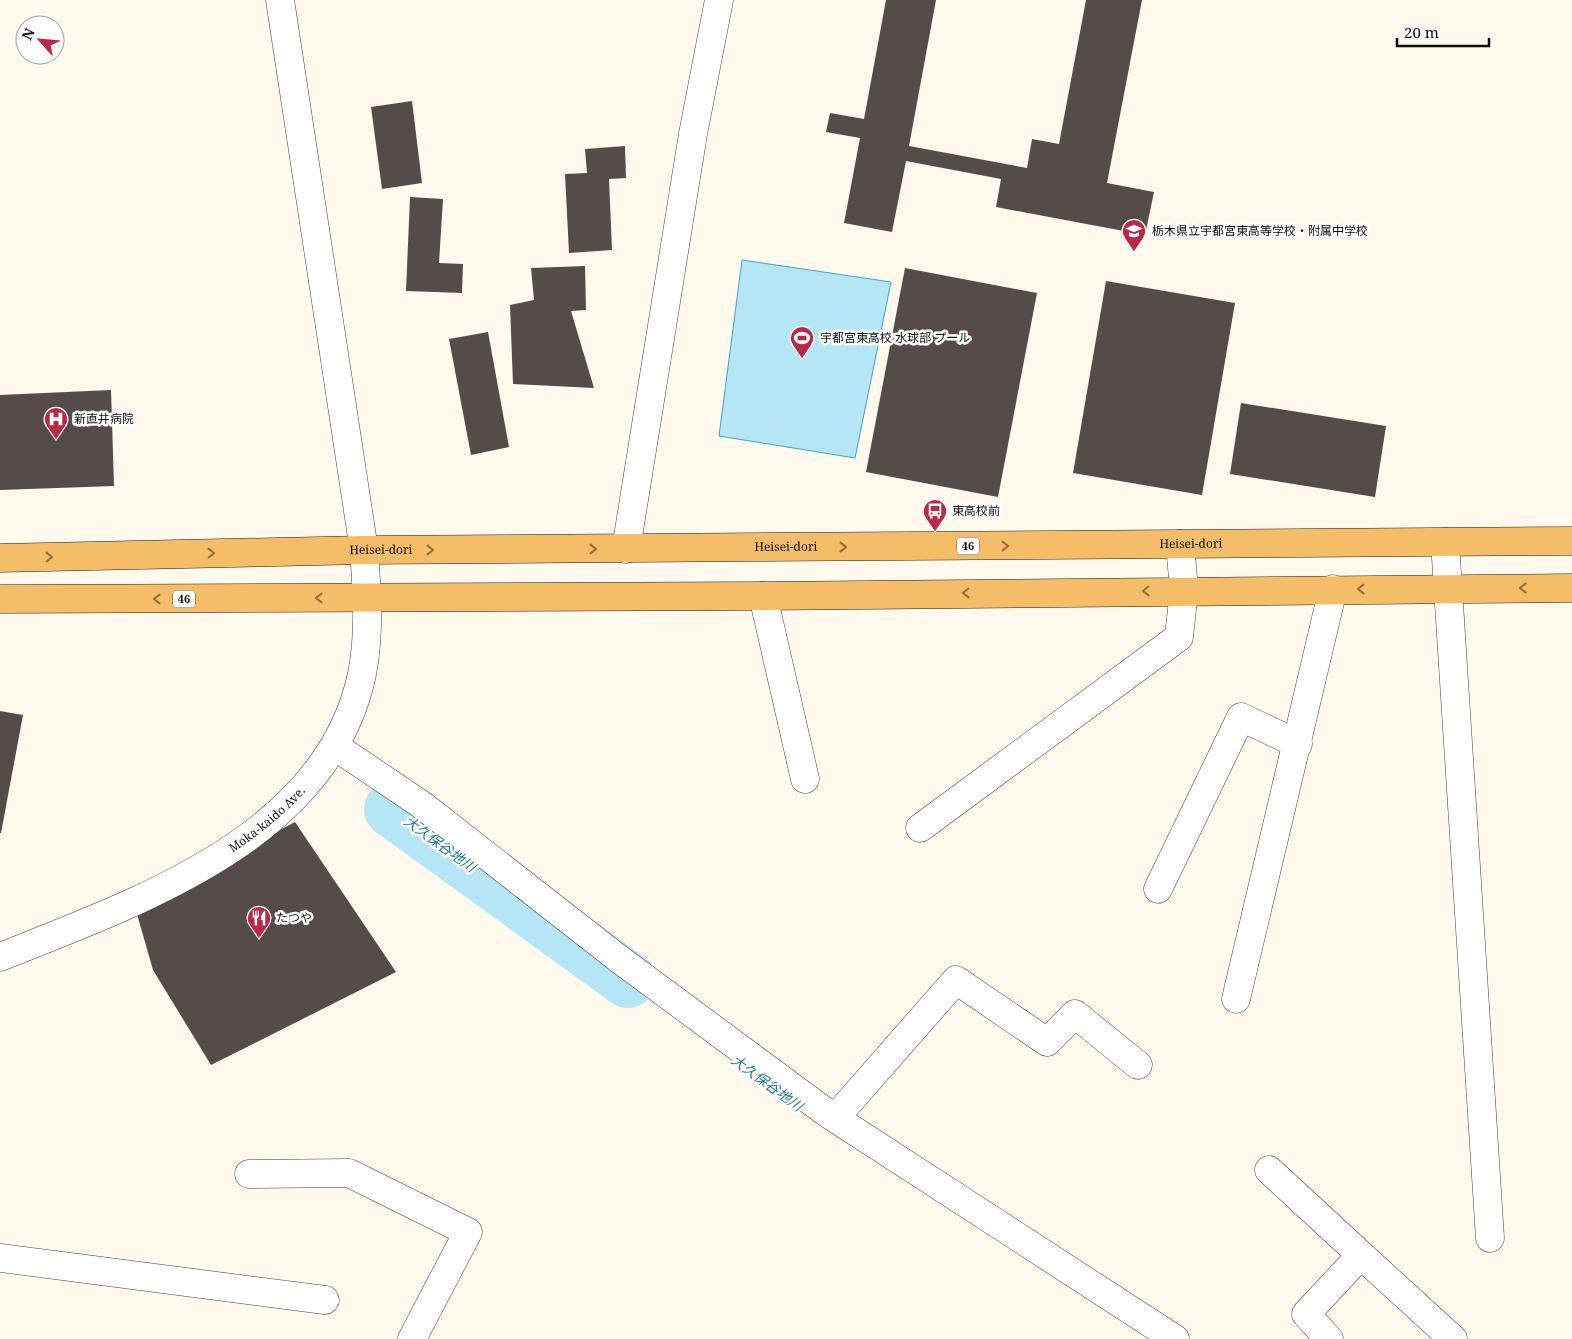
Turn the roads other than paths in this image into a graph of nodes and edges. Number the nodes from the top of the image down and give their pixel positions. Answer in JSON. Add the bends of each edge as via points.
{"nodes":[{"id":1,"x":280,"y":0,"type":"edge"},
{"id":2,"x":719,"y":0,"type":"edge"},
{"id":3,"x":1572,"y":541,"type":"edge"},
{"id":4,"x":1445,"y":542,"type":"junction"},
{"id":5,"x":1180,"y":544,"type":"junction"},
{"id":6,"x":626,"y":549,"type":"junction"},
{"id":7,"x":364,"y":550,"type":"junction"},
{"id":8,"x":0,"y":558,"type":"edge"},
{"id":9,"x":1572,"y":588,"type":"edge"},
{"id":10,"x":1333,"y":589,"type":"junction"},
{"id":11,"x":1447,"y":589,"type":"junction"},
{"id":12,"x":1184,"y":590,"type":"junction"},
{"id":13,"x":762,"y":596,"type":"junction"},
{"id":14,"x":368,"y":598,"type":"junction"},
{"id":15,"x":0,"y":599,"type":"edge"},
{"id":16,"x":1298,"y":744,"type":"junction"},
{"id":17,"x":336,"y":747,"type":"junction"},
{"id":18,"x":805,"y":779,"type":"dead end"},
{"id":19,"x":920,"y":828,"type":"dead end"},
{"id":20,"x":1158,"y":889,"type":"dead end"},
{"id":21,"x":0,"y":956,"type":"edge"},
{"id":22,"x":1236,"y":999,"type":"dead end"},
{"id":23,"x":1138,"y":1065,"type":"dead end"},
{"id":24,"x":836,"y":1118,"type":"junction"},
{"id":25,"x":1269,"y":1170,"type":"dead end"},
{"id":26,"x":249,"y":1174,"type":"dead end"},
{"id":27,"x":1490,"y":1238,"type":"dead end"},
{"id":28,"x":1361,"y":1255,"type":"junction"},
{"id":29,"x":0,"y":1258,"type":"edge"},
{"id":30,"x":325,"y":1300,"type":"dead end"},
{"id":31,"x":412,"y":1339,"type":"edge"},
{"id":32,"x":1175,"y":1339,"type":"edge"},
{"id":33,"x":1329,"y":1339,"type":"edge"},
{"id":34,"x":1453,"y":1339,"type":"edge"}],
"edges":[{"from":1,"to":7,"type":"street","name":"Moka-kaido Ave."},
{"from":2,"to":6,"type":"street","via":[[692,144]]},
{"from":3,"to":4,"type":"main road","name":"Heisei-dori","number":"46"},
{"from":4,"to":5,"type":"main road","name":"Heisei-dori","number":"46"},
{"from":4,"to":11,"type":"street"},
{"from":6,"to":5,"type":"main road","name":"Heisei-dori","number":"46","one_way":true},
{"from":5,"to":12,"type":"street"},
{"from":7,"to":6,"type":"main road","name":"Heisei-dori","number":"46","one_way":true},
{"from":8,"to":7,"type":"main road","name":"Heisei-dori","number":"46","one_way":true},
{"from":7,"to":14,"type":"street","name":"Moka-kaido Ave."},
{"from":9,"to":11,"type":"main road","number":"46","one_way":true},
{"from":11,"to":10,"type":"main road","number":"46","one_way":true},
{"from":10,"to":12,"type":"main road","number":"46"},
{"from":10,"to":16,"type":"street"},
{"from":11,"to":27,"type":"street"},
{"from":12,"to":13,"type":"main road","number":"46","one_way":true},
{"from":12,"to":19,"type":"street","via":[[1179,636]]},
{"from":13,"to":14,"type":"main road","number":"46"},
{"from":13,"to":18,"type":"street"},
{"from":14,"to":15,"type":"main road","number":"46","one_way":true},
{"from":14,"to":17,"type":"street","name":"Moka-kaido Ave.","via":[[368,640],[362,675]]},
{"from":16,"to":20,"type":"street","via":[[1240,717]]},
{"from":16,"to":22,"type":"street"},
{"from":17,"to":21,"type":"street","name":"Moka-kaido Ave.","via":[[305,787],[267,823],[217,858],[140,898]]},
{"from":17,"to":24,"type":"street","via":[[422,805],[619,959]]},
{"from":23,"to":24,"type":"street","via":[[1075,1014],[1047,1042],[956,980]]},
{"from":24,"to":32,"type":"street"},
{"from":25,"to":28,"type":"street"},
{"from":26,"to":31,"type":"street","via":[[349,1173],[468,1232]]},
{"from":28,"to":33,"type":"street","via":[[1306,1314]]},
{"from":28,"to":34,"type":"street"},
{"from":29,"to":30,"type":"street"}]}
